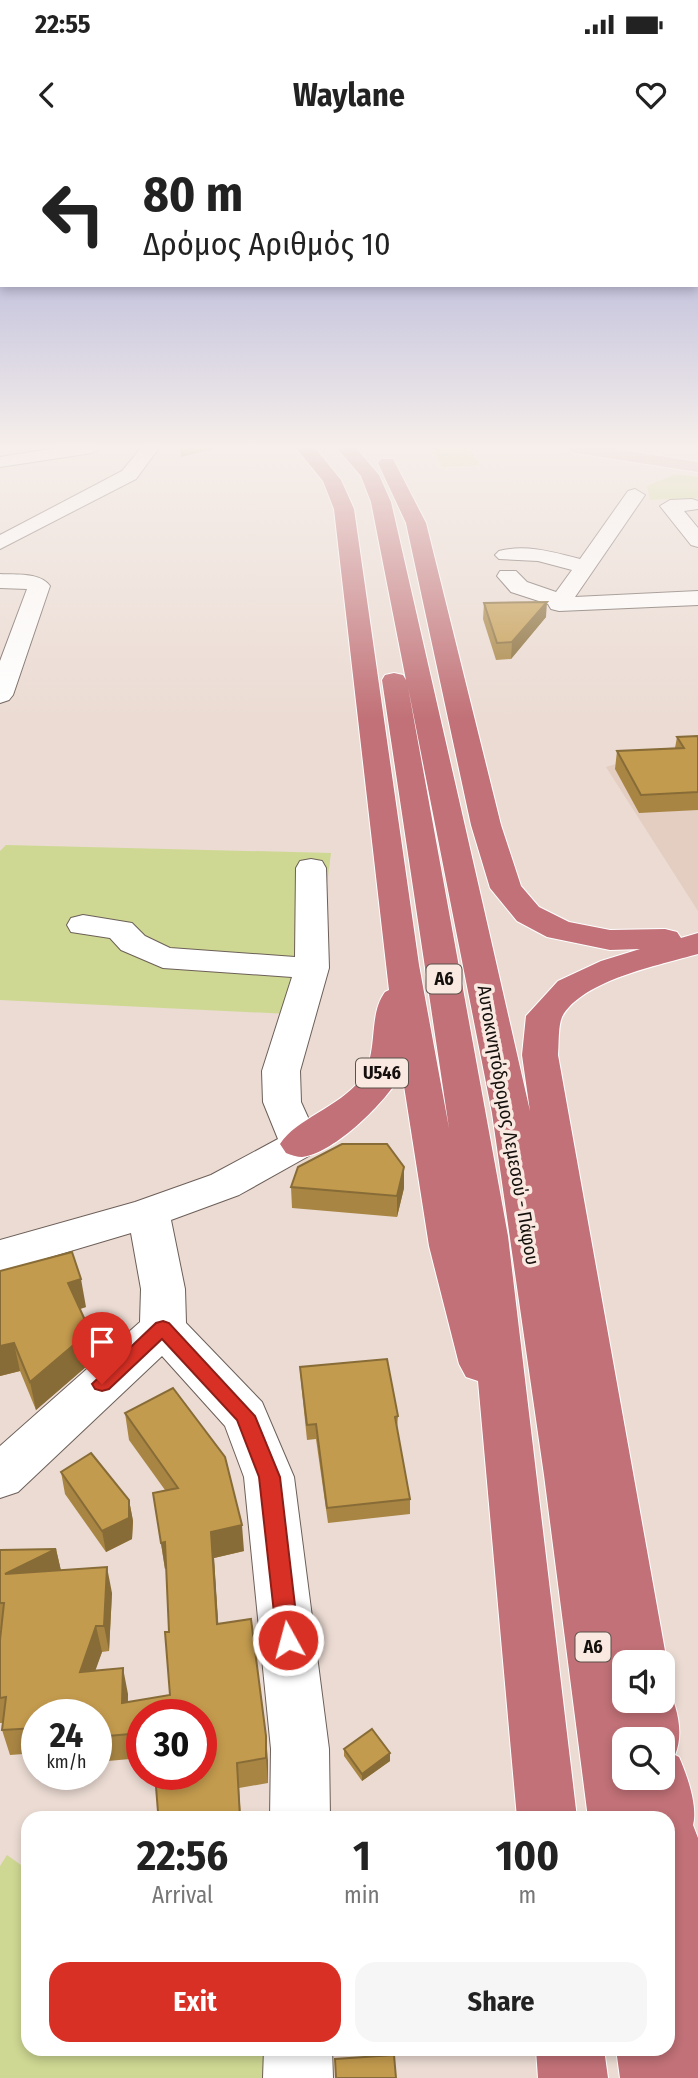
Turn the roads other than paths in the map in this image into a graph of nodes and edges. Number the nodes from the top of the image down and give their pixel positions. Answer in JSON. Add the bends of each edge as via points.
{"nodes":[{"id":1,"x":348,"y":538,"type":"edge"},
{"id":2,"x":370,"y":538,"type":"edge"},
{"id":3,"x":389,"y":538,"type":"edge"},
{"id":4,"x":419,"y":538,"type":"edge"},
{"id":5,"x":604,"y":538,"type":"edge"},
{"id":6,"x":585,"y":566,"type":"junction"},
{"id":7,"x":0,"y":580,"type":"edge"},
{"id":8,"x":698,"y":598,"type":"edge"},
{"id":9,"x":561,"y":602,"type":"junction"},
{"id":10,"x":9,"y":643,"type":"edge"},
{"id":11,"x":0,"y":695,"type":"edge"},
{"id":12,"x":486,"y":825,"type":"junction"},
{"id":13,"x":311,"y":868,"type":"dead end"},
{"id":14,"x":83,"y":925,"type":"dead end"},
{"id":15,"x":698,"y":935,"type":"edge"},
{"id":16,"x":698,"y":943,"type":"edge"},
{"id":17,"x":402,"y":965,"type":"junction"},
{"id":18,"x":312,"y":968,"type":"junction"},
{"id":19,"x":511,"y":1113,"type":"junction"},
{"id":20,"x":300,"y":1144,"type":"junction"},
{"id":21,"x":149,"y":1213,"type":"junction"},
{"id":22,"x":0,"y":1256,"type":"edge"},
{"id":23,"x":163,"y":1328,"type":"junction"},
{"id":24,"x":0,"y":1477,"type":"edge"},
{"id":25,"x":515,"y":1488,"type":"junction"},
{"id":26,"x":637,"y":1650,"type":"edge"},
{"id":27,"x":660,"y":1790,"type":"edge"},
{"id":28,"x":300,"y":1811,"type":"edge"},
{"id":29,"x":546,"y":1811,"type":"edge"},
{"id":30,"x":617,"y":1811,"type":"edge"},
{"id":31,"x":664,"y":1811,"type":"edge"},
{"id":32,"x":675,"y":1879,"type":"edge"},
{"id":33,"x":298,"y":2056,"type":"edge"},
{"id":34,"x":571,"y":2056,"type":"edge"},
{"id":35,"x":651,"y":2056,"type":"edge"},
{"id":36,"x":298,"y":2078,"type":"edge"},
{"id":37,"x":573,"y":2078,"type":"edge"},
{"id":38,"x":654,"y":2078,"type":"edge"},
{"id":39,"x":687,"y":2078,"type":"edge"}],
"edges":[{"from":1,"to":17,"type":"highway"},
{"from":2,"to":25,"type":"highway","name":"Αυτοκινητόδρομος Λεμεσού - Πάφου","number":"A6","via":[[487,1236]]},
{"from":3,"to":19,"type":"highway","name":"Αυτοκινητόδρομος Λεμεσού - Πάφου","number":"A6"},
{"from":4,"to":12,"type":"highway"},
{"from":5,"to":6,"type":"street"},
{"from":6,"to":9,"type":"street"},
{"from":6,"to":9,"type":"street","via":[[538,555],[507,566],[519,587]]},
{"from":7,"to":10,"type":"street","via":[[39,586]]},
{"from":8,"to":9,"type":"street"},
{"from":10,"to":11,"type":"street"},
{"from":12,"to":15,"type":"highway","via":[[506,888],[528,914],[548,925],[610,940]]},
{"from":12,"to":19,"type":"highway","via":[[504,971]]},
{"from":13,"to":18,"type":"street"},
{"from":14,"to":18,"type":"street","via":[[120,930],[163,958]]},
{"from":16,"to":26,"type":"highway","via":[[613,968],[570,988],[544,1016],[540,1055]]},
{"from":17,"to":20,"type":"highway","number":"U546","via":[[388,1060],[376,1087],[349,1113]]},
{"from":17,"to":25,"type":"highway","via":[[450,1246]]},
{"from":18,"to":20,"type":"street","via":[[281,1071],[282,1101]]},
{"from":19,"to":30,"type":"highway","name":"Αυτοκινητόδρομος Λεμεσού - Πάφου","number":"A6"},
{"from":20,"to":21,"type":"street","number":"U546","via":[[225,1185]]},
{"from":21,"to":22,"type":"street","number":"U546"},
{"from":21,"to":23,"type":"street","via":[[163,1289]]},
{"from":23,"to":24,"type":"street"},
{"from":23,"to":28,"type":"street","via":[[245,1416],[269,1477],[300,1749]]},
{"from":25,"to":29,"type":"highway","name":"Αυτοκινητόδρομος Λεμεσού - Πάφου","number":"A6"},
{"from":27,"to":31,"type":"highway"},
{"from":32,"to":39,"type":"highway"},
{"from":33,"to":36,"type":"street"},
{"from":34,"to":37,"type":"highway"},
{"from":35,"to":38,"type":"highway"}]}
